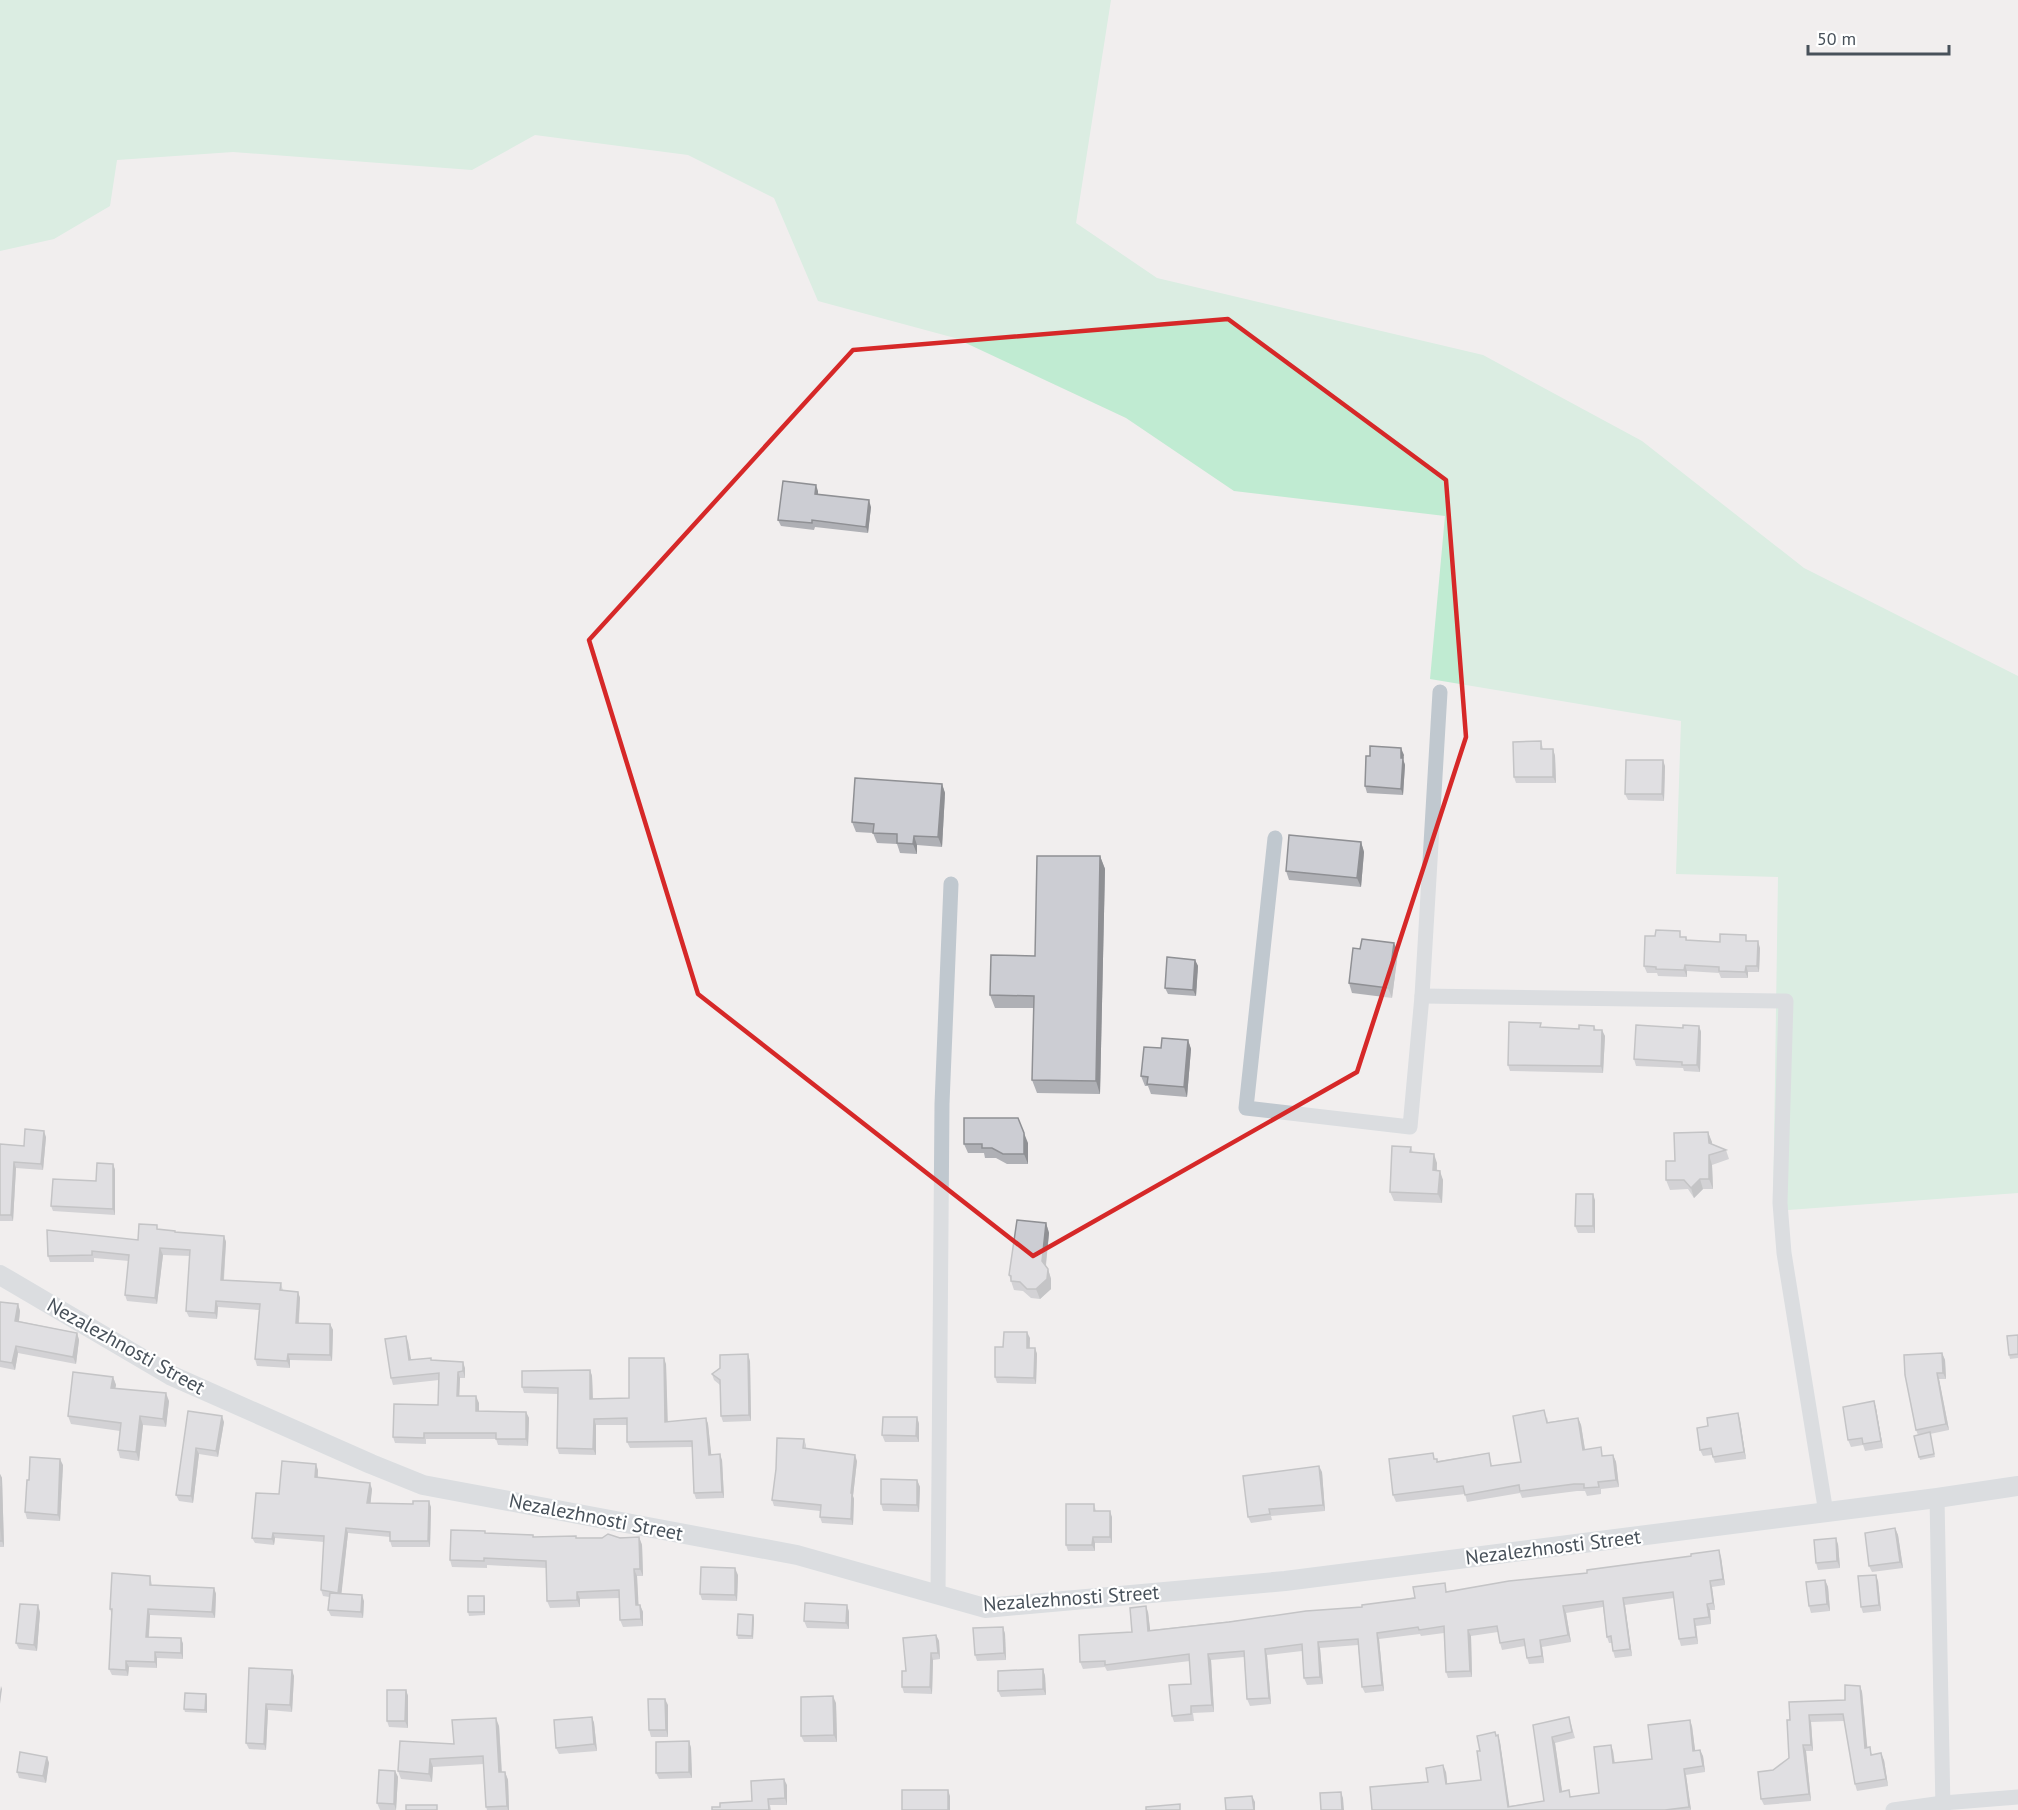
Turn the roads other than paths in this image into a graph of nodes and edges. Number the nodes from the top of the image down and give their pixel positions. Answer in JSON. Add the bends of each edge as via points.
{"nodes":[{"id":1,"x":1440,"y":692,"type":"dead end"},
{"id":2,"x":1275,"y":838,"type":"dead end"},
{"id":3,"x":951,"y":884,"type":"dead end"},
{"id":4,"x":1422,"y":996,"type":"junction"},
{"id":5,"x":0,"y":1275,"type":"edge"},
{"id":6,"x":2018,"y":1486,"type":"edge"},
{"id":7,"x":1937,"y":1498,"type":"junction"},
{"id":8,"x":1826,"y":1513,"type":"junction"},
{"id":9,"x":938,"y":1595,"type":"junction"},
{"id":10,"x":2018,"y":1797,"type":"edge"},
{"id":11,"x":1943,"y":1806,"type":"edge"},
{"id":12,"x":1893,"y":1810,"type":"edge"}],
"edges":[{"from":1,"to":4,"type":"street"},
{"from":2,"to":4,"type":"street","via":[[1246,1108],[1410,1126]]},
{"from":3,"to":9,"type":"street","via":[[942,1104]]},
{"from":4,"to":8,"type":"street","via":[[1786,1001],[1780,1213]]},
{"from":5,"to":9,"type":"street","name":"Nezalezhnosti Street","via":[[170,1375],[423,1485],[797,1555]]},
{"from":6,"to":7,"type":"street","name":"Nezalezhnosti Street"},
{"from":7,"to":8,"type":"street","name":"Nezalezhnosti Street"},
{"from":7,"to":11,"type":"street"},
{"from":8,"to":9,"type":"street","name":"Nezalezhnosti Street","via":[[1285,1581],[985,1608]]},
{"from":10,"to":11,"type":"street"},
{"from":11,"to":12,"type":"street"}]}
